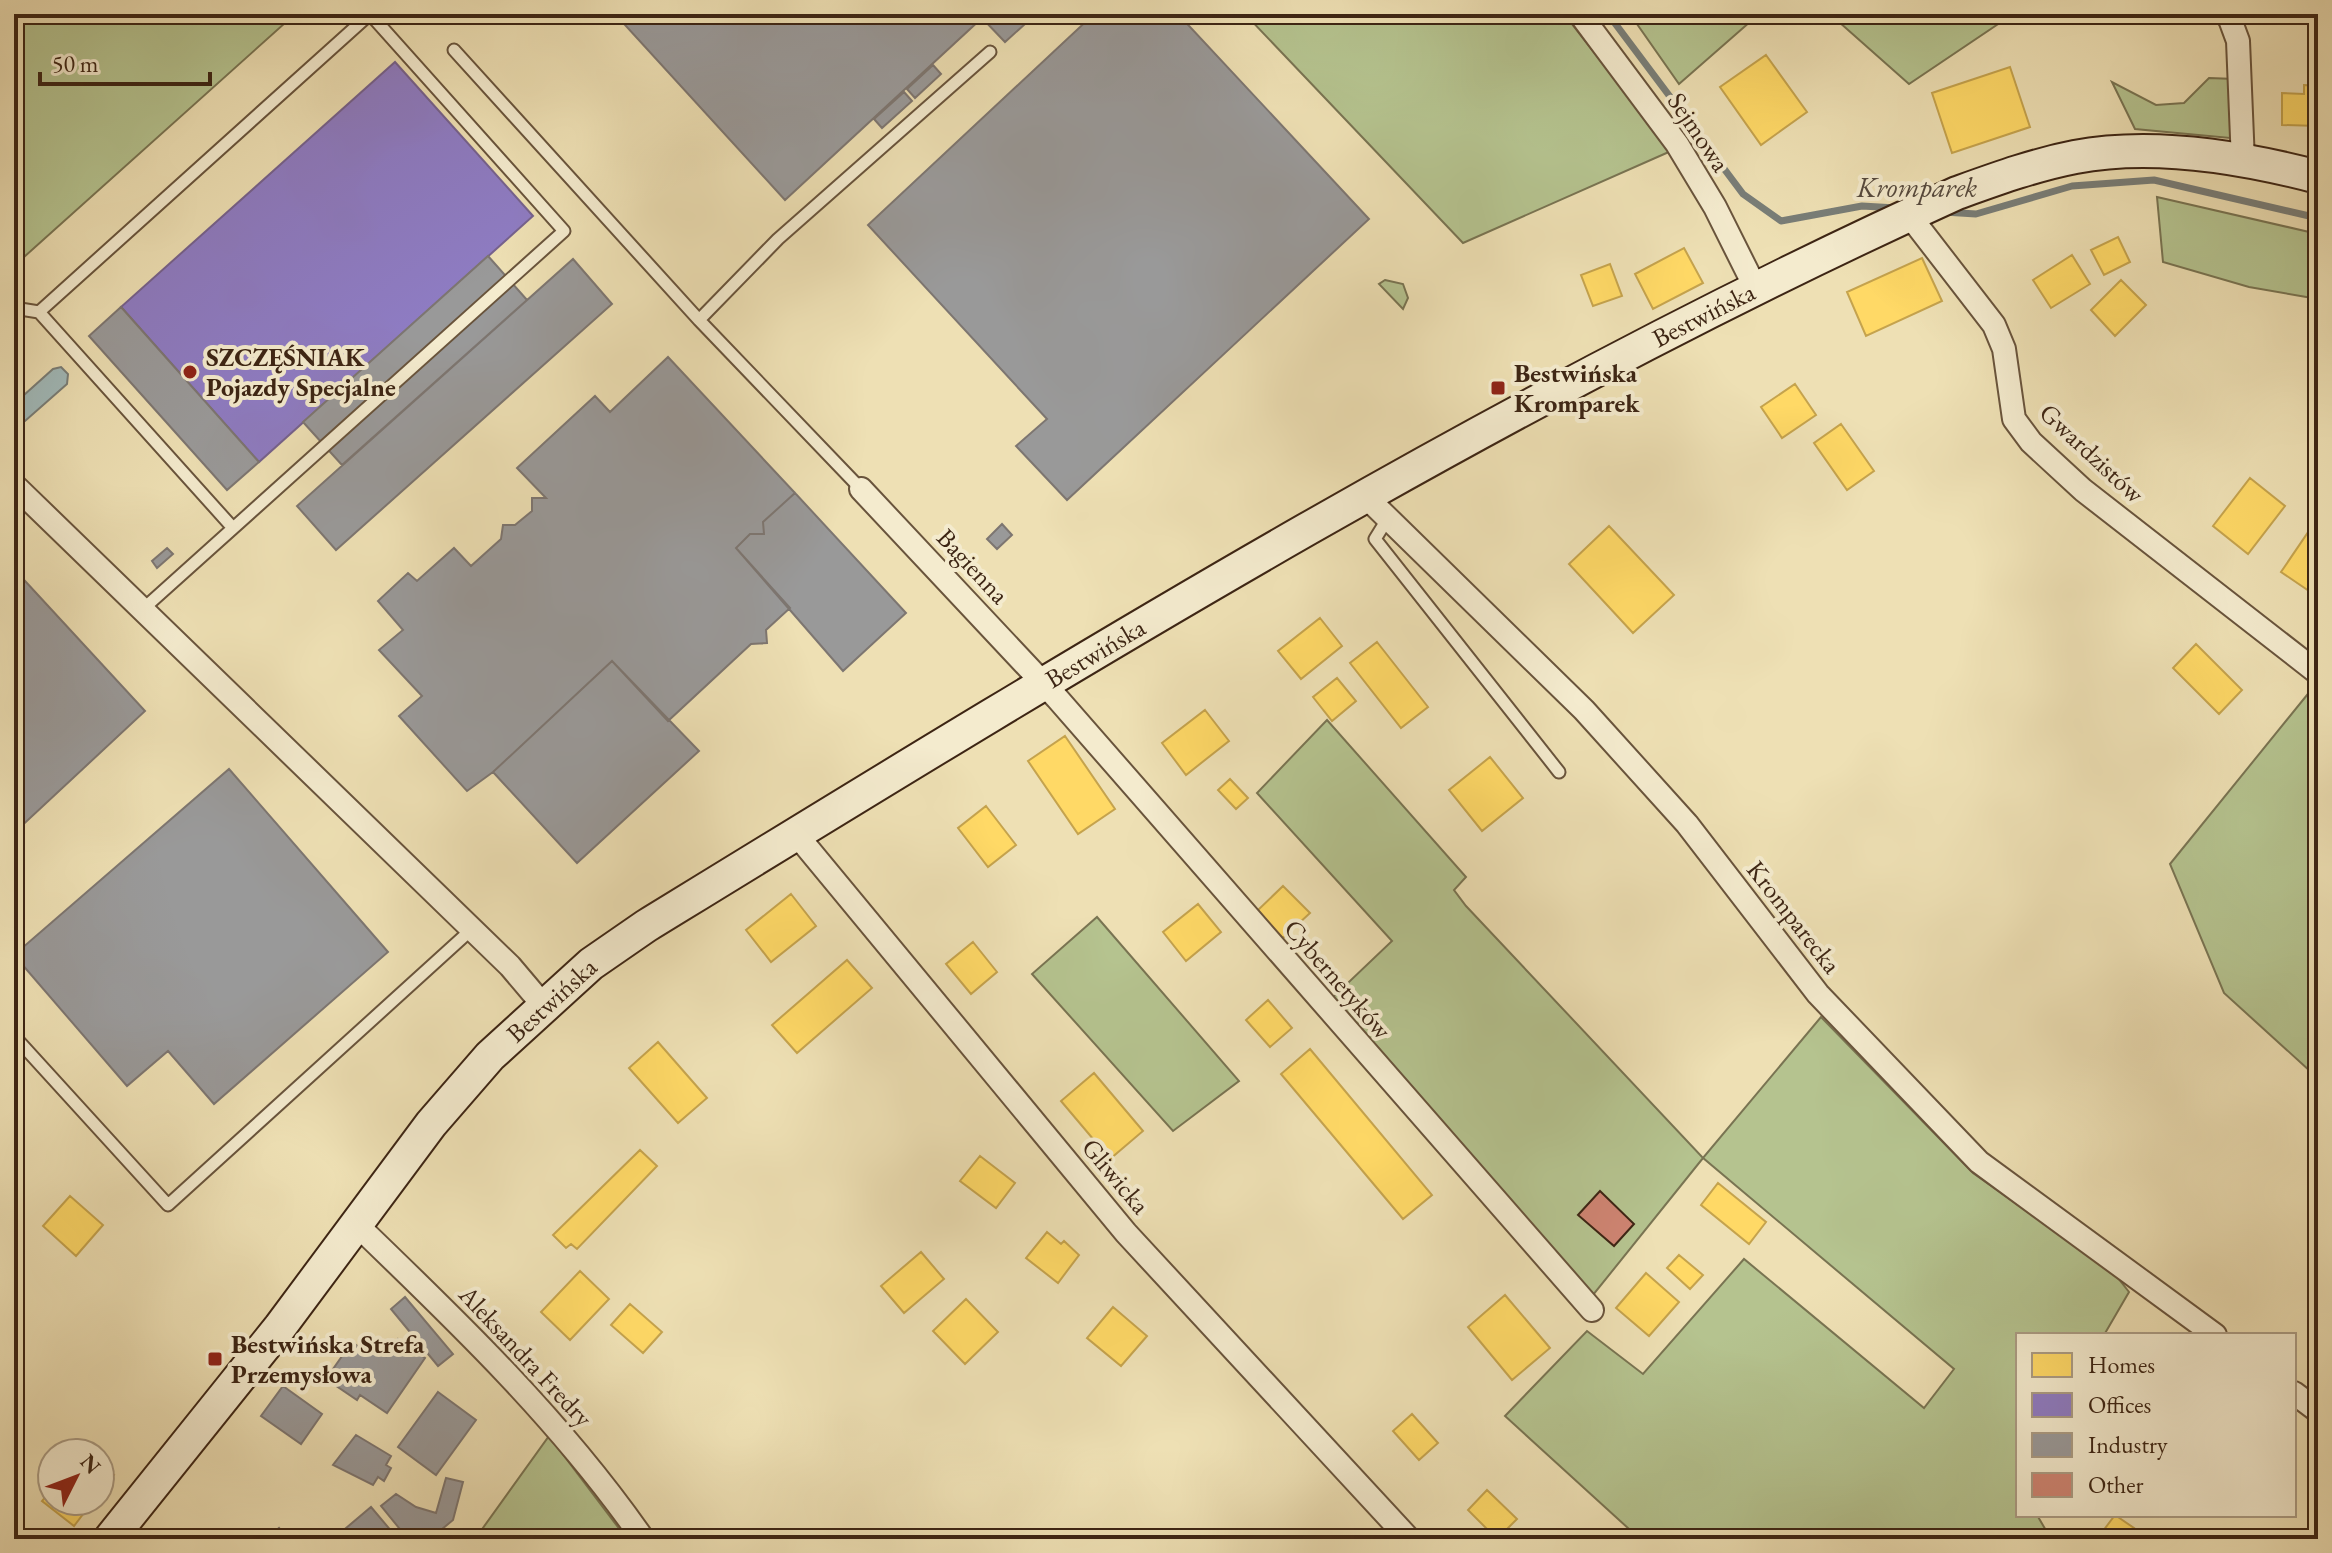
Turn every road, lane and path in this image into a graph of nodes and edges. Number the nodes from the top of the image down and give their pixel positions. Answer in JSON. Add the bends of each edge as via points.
{"nodes":[{"id":1,"x":1580,"y":14,"type":"edge"},
{"id":2,"x":2228,"y":14,"type":"edge"},
{"id":3,"x":454,"y":50,"type":"dead end"},
{"id":4,"x":990,"y":52,"type":"dead end"},
{"id":5,"x":2243,"y":162,"type":"junction"},
{"id":6,"x":2318,"y":177,"type":"edge"},
{"id":7,"x":1909,"y":215,"type":"junction"},
{"id":8,"x":1757,"y":291,"type":"junction"},
{"id":9,"x":14,"y":308,"type":"edge"},
{"id":10,"x":39,"y":312,"type":"junction"},
{"id":11,"x":699,"y":320,"type":"junction"},
{"id":12,"x":14,"y":485,"type":"edge"},
{"id":13,"x":861,"y":489,"type":"joint"},
{"id":14,"x":1363,"y":494,"type":"junction"},
{"id":15,"x":1388,"y":518,"type":"junction"},
{"id":16,"x":233,"y":528,"type":"junction"},
{"id":17,"x":142,"y":610,"type":"junction"},
{"id":18,"x":2318,"y":673,"type":"edge"},
{"id":19,"x":1042,"y":684,"type":"junction"},
{"id":20,"x":1559,"y":772,"type":"dead end"},
{"id":21,"x":796,"y":834,"type":"junction"},
{"id":22,"x":472,"y":929,"type":"junction"},
{"id":23,"x":543,"y":1005,"type":"junction"},
{"id":24,"x":14,"y":1036,"type":"edge"},
{"id":25,"x":355,"y":1223,"type":"junction"},
{"id":26,"x":1592,"y":1310,"type":"dead end"},
{"id":27,"x":2212,"y":1333,"type":"edge"},
{"id":28,"x":2296,"y":1394,"type":"edge"},
{"id":29,"x":2318,"y":1411,"type":"edge"},
{"id":30,"x":110,"y":1539,"type":"edge"},
{"id":31,"x":643,"y":1539,"type":"edge"},
{"id":32,"x":1409,"y":1539,"type":"edge"}],
"edges":[{"from":1,"to":8,"type":"street","name":"Sejmowa","via":[[1677,144]]},
{"from":2,"to":5,"type":"street","via":[[2238,41]]},
{"from":3,"to":11,"type":"lane"},
{"from":4,"to":11,"type":"lane","via":[[778,239]]},
{"from":5,"to":6,"type":"street","name":"Bestwińska"},
{"from":5,"to":7,"type":"street","name":"Bestwińska","via":[[2157,153],[2077,157],[2011,173]]},
{"from":7,"to":8,"type":"street","name":"Bestwińska"},
{"from":7,"to":18,"type":"street","name":"Gwardzistów","via":[[1994,325],[2004,349],[2014,419],[2031,442],[2083,490]]},
{"from":8,"to":14,"type":"street","name":"Bestwińska"},
{"from":9,"to":10,"type":"lane"},
{"from":10,"to":16,"type":"lane"},
{"from":10,"to":16,"type":"lane","via":[[370,14],[564,231]]},
{"from":11,"to":13,"type":"lane"},
{"from":12,"to":17,"type":"street"},
{"from":13,"to":19,"type":"street","name":"Bagienna"},
{"from":14,"to":15,"type":"street","name":"Kromparecka"},
{"from":14,"to":19,"type":"street","name":"Bestwińska"},
{"from":15,"to":20,"type":"lane","via":[[1375,539]]},
{"from":15,"to":27,"type":"street","name":"Kromparecka","via":[[1584,710],[1687,824],[1818,994],[1979,1162]]},
{"from":16,"to":17,"type":"lane"},
{"from":17,"to":22,"type":"street"},
{"from":19,"to":21,"type":"street","name":"Bestwińska"},
{"from":19,"to":26,"type":"street","name":"Cybernetyków"},
{"from":21,"to":23,"type":"street","name":"Bestwińska","via":[[646,926]]},
{"from":21,"to":32,"type":"street","name":"Gliwicka","via":[[1126,1233]]},
{"from":22,"to":23,"type":"street"},
{"from":22,"to":24,"type":"lane","via":[[168,1205]]},
{"from":23,"to":25,"type":"street","name":"Bestwińska","via":[[447,1105]]},
{"from":25,"to":30,"type":"street","name":"Bestwińska","via":[[280,1327]]},
{"from":25,"to":31,"type":"street","name":"Aleksandra Fredry","via":[[534,1401]]},
{"from":28,"to":29,"type":"street"}]}
